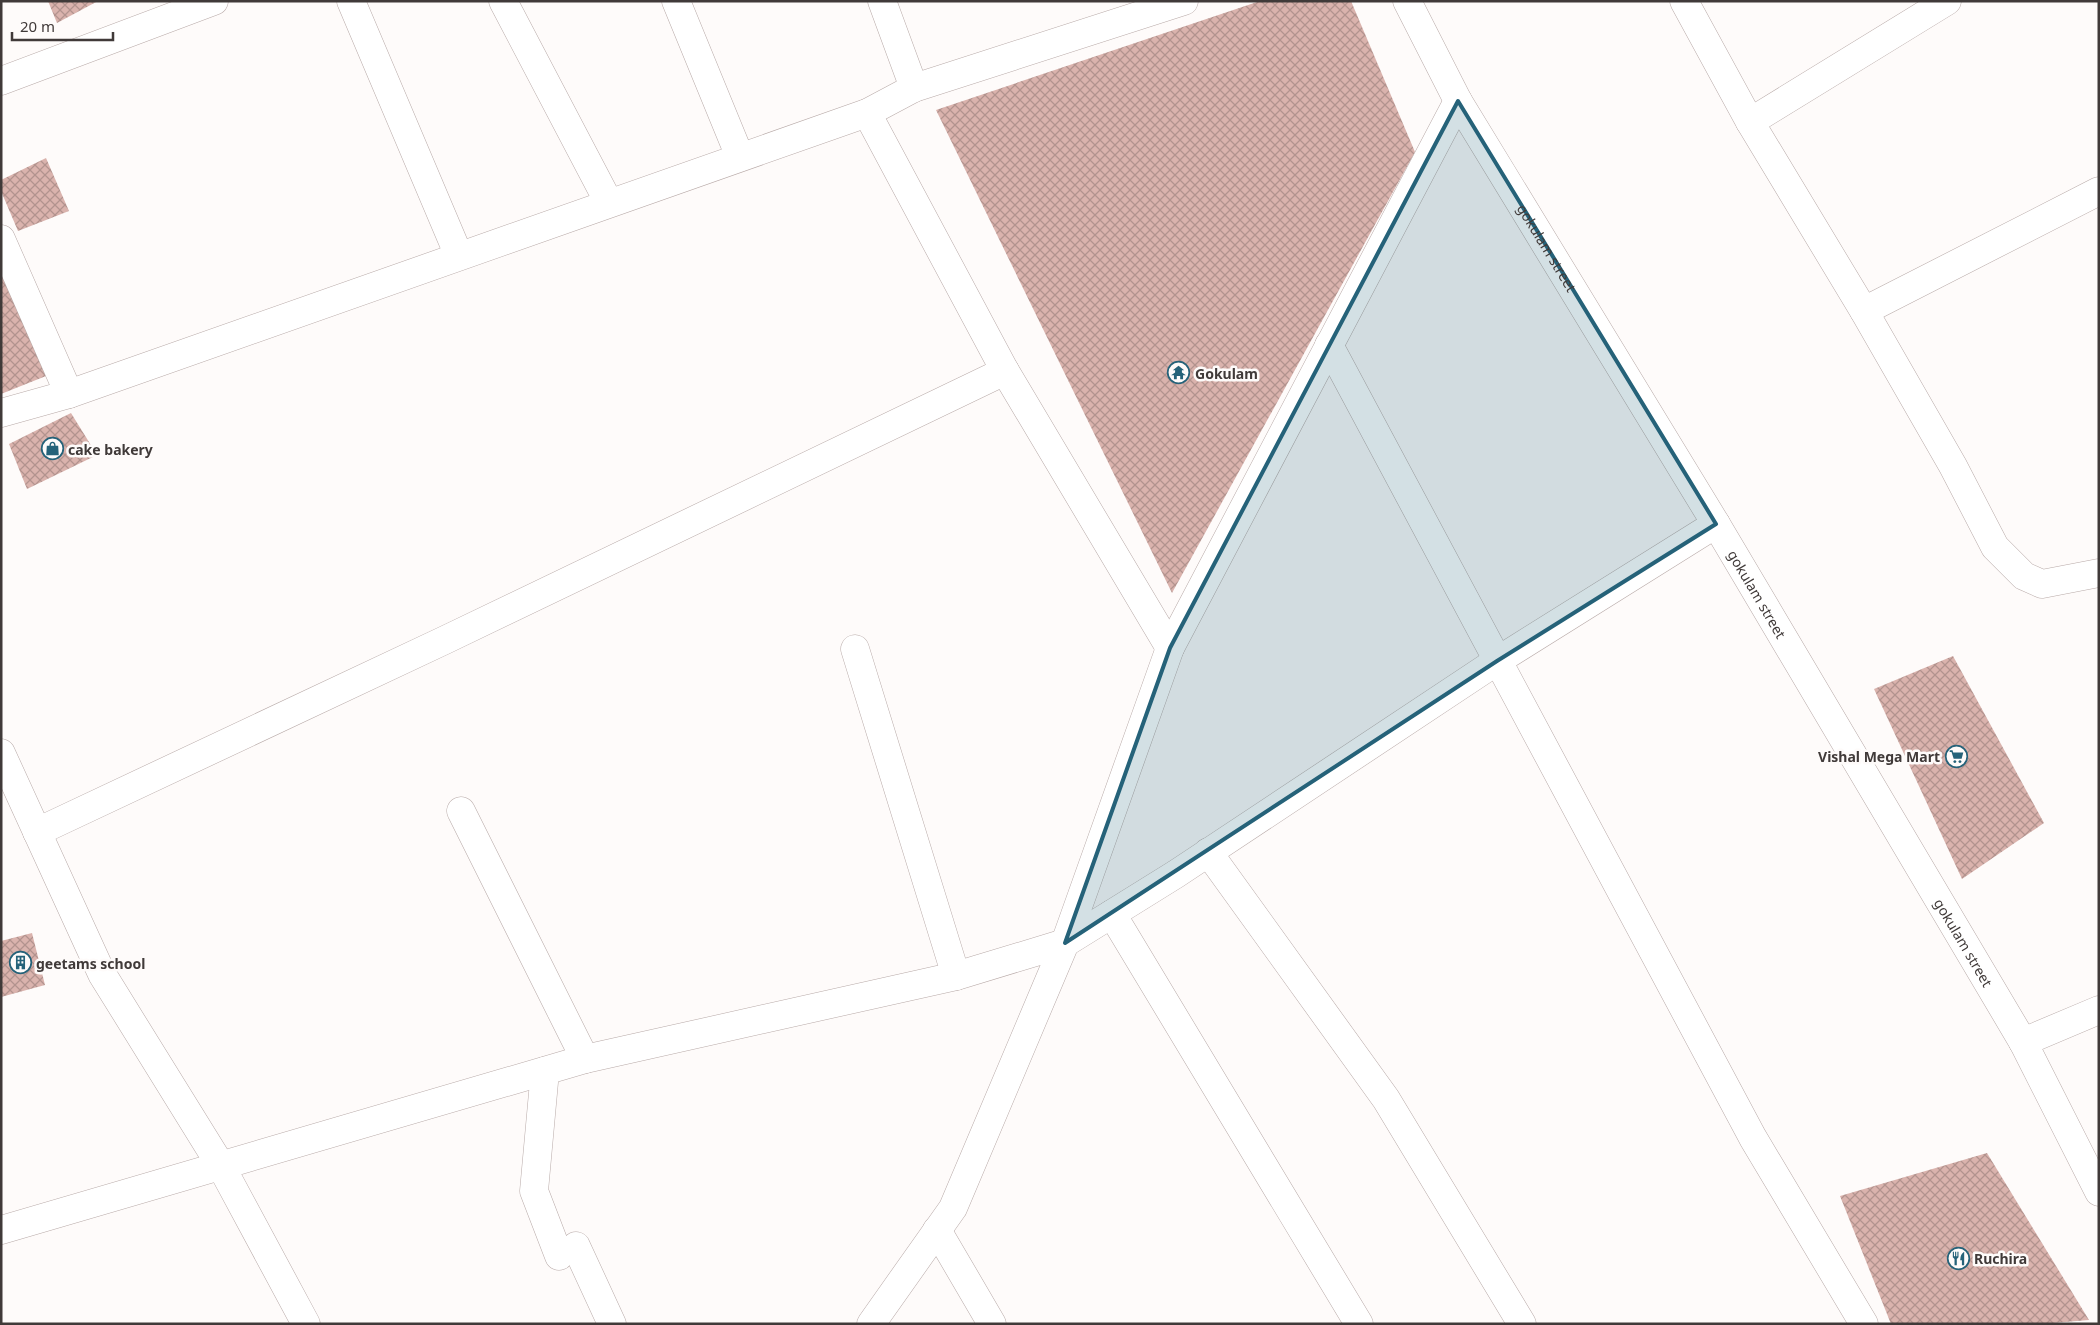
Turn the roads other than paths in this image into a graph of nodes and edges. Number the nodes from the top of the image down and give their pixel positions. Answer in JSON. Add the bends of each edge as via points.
{"nodes":[{"id":1,"x":214,"y":1,"type":"edge"},
{"id":2,"x":351,"y":1,"type":"edge"},
{"id":3,"x":503,"y":1,"type":"edge"},
{"id":4,"x":676,"y":1,"type":"edge"},
{"id":5,"x":882,"y":1,"type":"edge"},
{"id":6,"x":1184,"y":1,"type":"edge"},
{"id":7,"x":1407,"y":1,"type":"edge"},
{"id":8,"x":1684,"y":1,"type":"edge"},
{"id":9,"x":1947,"y":1,"type":"edge"},
{"id":10,"x":1,"y":81,"type":"edge"},
{"id":11,"x":914,"y":88,"type":"junction"},
{"id":12,"x":1458,"y":101,"type":"junction"},
{"id":13,"x":867,"y":113,"type":"junction"},
{"id":14,"x":1750,"y":122,"type":"junction"},
{"id":15,"x":740,"y":157,"type":"junction"},
{"id":16,"x":2099,"y":191,"type":"edge"},
{"id":17,"x":609,"y":203,"type":"junction"},
{"id":18,"x":1,"y":239,"type":"edge"},
{"id":19,"x":459,"y":256,"type":"junction"},
{"id":20,"x":1864,"y":311,"type":"junction"},
{"id":21,"x":1329,"y":345,"type":"junction"},
{"id":22,"x":1005,"y":371,"type":"junction"},
{"id":23,"x":69,"y":394,"type":"junction"},
{"id":24,"x":1,"y":414,"type":"edge"},
{"id":25,"x":1716,"y":524,"type":"junction"},
{"id":26,"x":2099,"y":573,"type":"edge"},
{"id":27,"x":1170,"y":648,"type":"junction"},
{"id":28,"x":855,"y":649,"type":"dead end"},
{"id":29,"x":1497,"y":661,"type":"junction"},
{"id":30,"x":1,"y":753,"type":"edge"},
{"id":31,"x":461,"y":811,"type":"dead end"},
{"id":32,"x":37,"y":832,"type":"junction"},
{"id":33,"x":1208,"y":852,"type":"junction"},
{"id":34,"x":1112,"y":914,"type":"junction"},
{"id":35,"x":1064,"y":943,"type":"junction"},
{"id":36,"x":956,"y":976,"type":"junction"},
{"id":37,"x":2099,"y":1010,"type":"edge"},
{"id":38,"x":2023,"y":1042,"type":"junction"},
{"id":39,"x":585,"y":1059,"type":"junction"},
{"id":40,"x":545,"y":1071,"type":"junction"},
{"id":41,"x":222,"y":1166,"type":"junction"},
{"id":42,"x":2099,"y":1192,"type":"edge"},
{"id":43,"x":1,"y":1230,"type":"edge"},
{"id":44,"x":937,"y":1230,"type":"junction"},
{"id":45,"x":306,"y":1324,"type":"edge"},
{"id":46,"x":612,"y":1324,"type":"edge"},
{"id":47,"x":871,"y":1324,"type":"edge"},
{"id":48,"x":992,"y":1324,"type":"edge"},
{"id":49,"x":1359,"y":1324,"type":"edge"},
{"id":50,"x":1522,"y":1324,"type":"edge"},
{"id":51,"x":1864,"y":1324,"type":"edge"}],
"edges":[{"from":1,"to":10,"type":"street"},
{"from":2,"to":19,"type":"street"},
{"from":3,"to":17,"type":"street"},
{"from":4,"to":15,"type":"street"},
{"from":5,"to":11,"type":"street"},
{"from":6,"to":11,"type":"street"},
{"from":7,"to":12,"type":"street","name":"gokulam street"},
{"from":8,"to":14,"type":"street"},
{"from":9,"to":14,"type":"street"},
{"from":11,"to":13,"type":"street"},
{"from":12,"to":21,"type":"street"},
{"from":12,"to":25,"type":"street","name":"gokulam street"},
{"from":13,"to":15,"type":"street"},
{"from":13,"to":22,"type":"street"},
{"from":14,"to":20,"type":"street"},
{"from":15,"to":17,"type":"street"},
{"from":16,"to":20,"type":"street"},
{"from":17,"to":19,"type":"street"},
{"from":18,"to":23,"type":"street"},
{"from":19,"to":23,"type":"street"},
{"from":20,"to":26,"type":"street","via":[[1953,466],[1995,547],[2024,576],[2042,584]]},
{"from":21,"to":27,"type":"street"},
{"from":21,"to":29,"type":"street"},
{"from":22,"to":27,"type":"street"},
{"from":22,"to":32,"type":"street"},
{"from":23,"to":24,"type":"street"},
{"from":25,"to":29,"type":"street"},
{"from":25,"to":38,"type":"street","name":"gokulam street"},
{"from":27,"to":35,"type":"street"},
{"from":28,"to":36,"type":"street"},
{"from":29,"to":33,"type":"street"},
{"from":29,"to":51,"type":"street","via":[[1753,1138]]},
{"from":30,"to":32,"type":"street"},
{"from":31,"to":39,"type":"street"},
{"from":32,"to":41,"type":"street","via":[[102,974]]},
{"from":33,"to":34,"type":"street"},
{"from":33,"to":50,"type":"street","via":[[1386,1099]]},
{"from":34,"to":35,"type":"street"},
{"from":34,"to":49,"type":"street"},
{"from":35,"to":36,"type":"street"},
{"from":35,"to":44,"type":"street","via":[[953,1208]]},
{"from":36,"to":39,"type":"street"},
{"from":37,"to":38,"type":"street"},
{"from":38,"to":42,"type":"street","name":"gokulam street"},
{"from":39,"to":40,"type":"street"},
{"from":40,"to":41,"type":"street"},
{"from":40,"to":46,"type":"street","via":[[534,1191]]},
{"from":41,"to":43,"type":"street"},
{"from":41,"to":45,"type":"street"},
{"from":44,"to":47,"type":"street"},
{"from":44,"to":48,"type":"street"}]}
